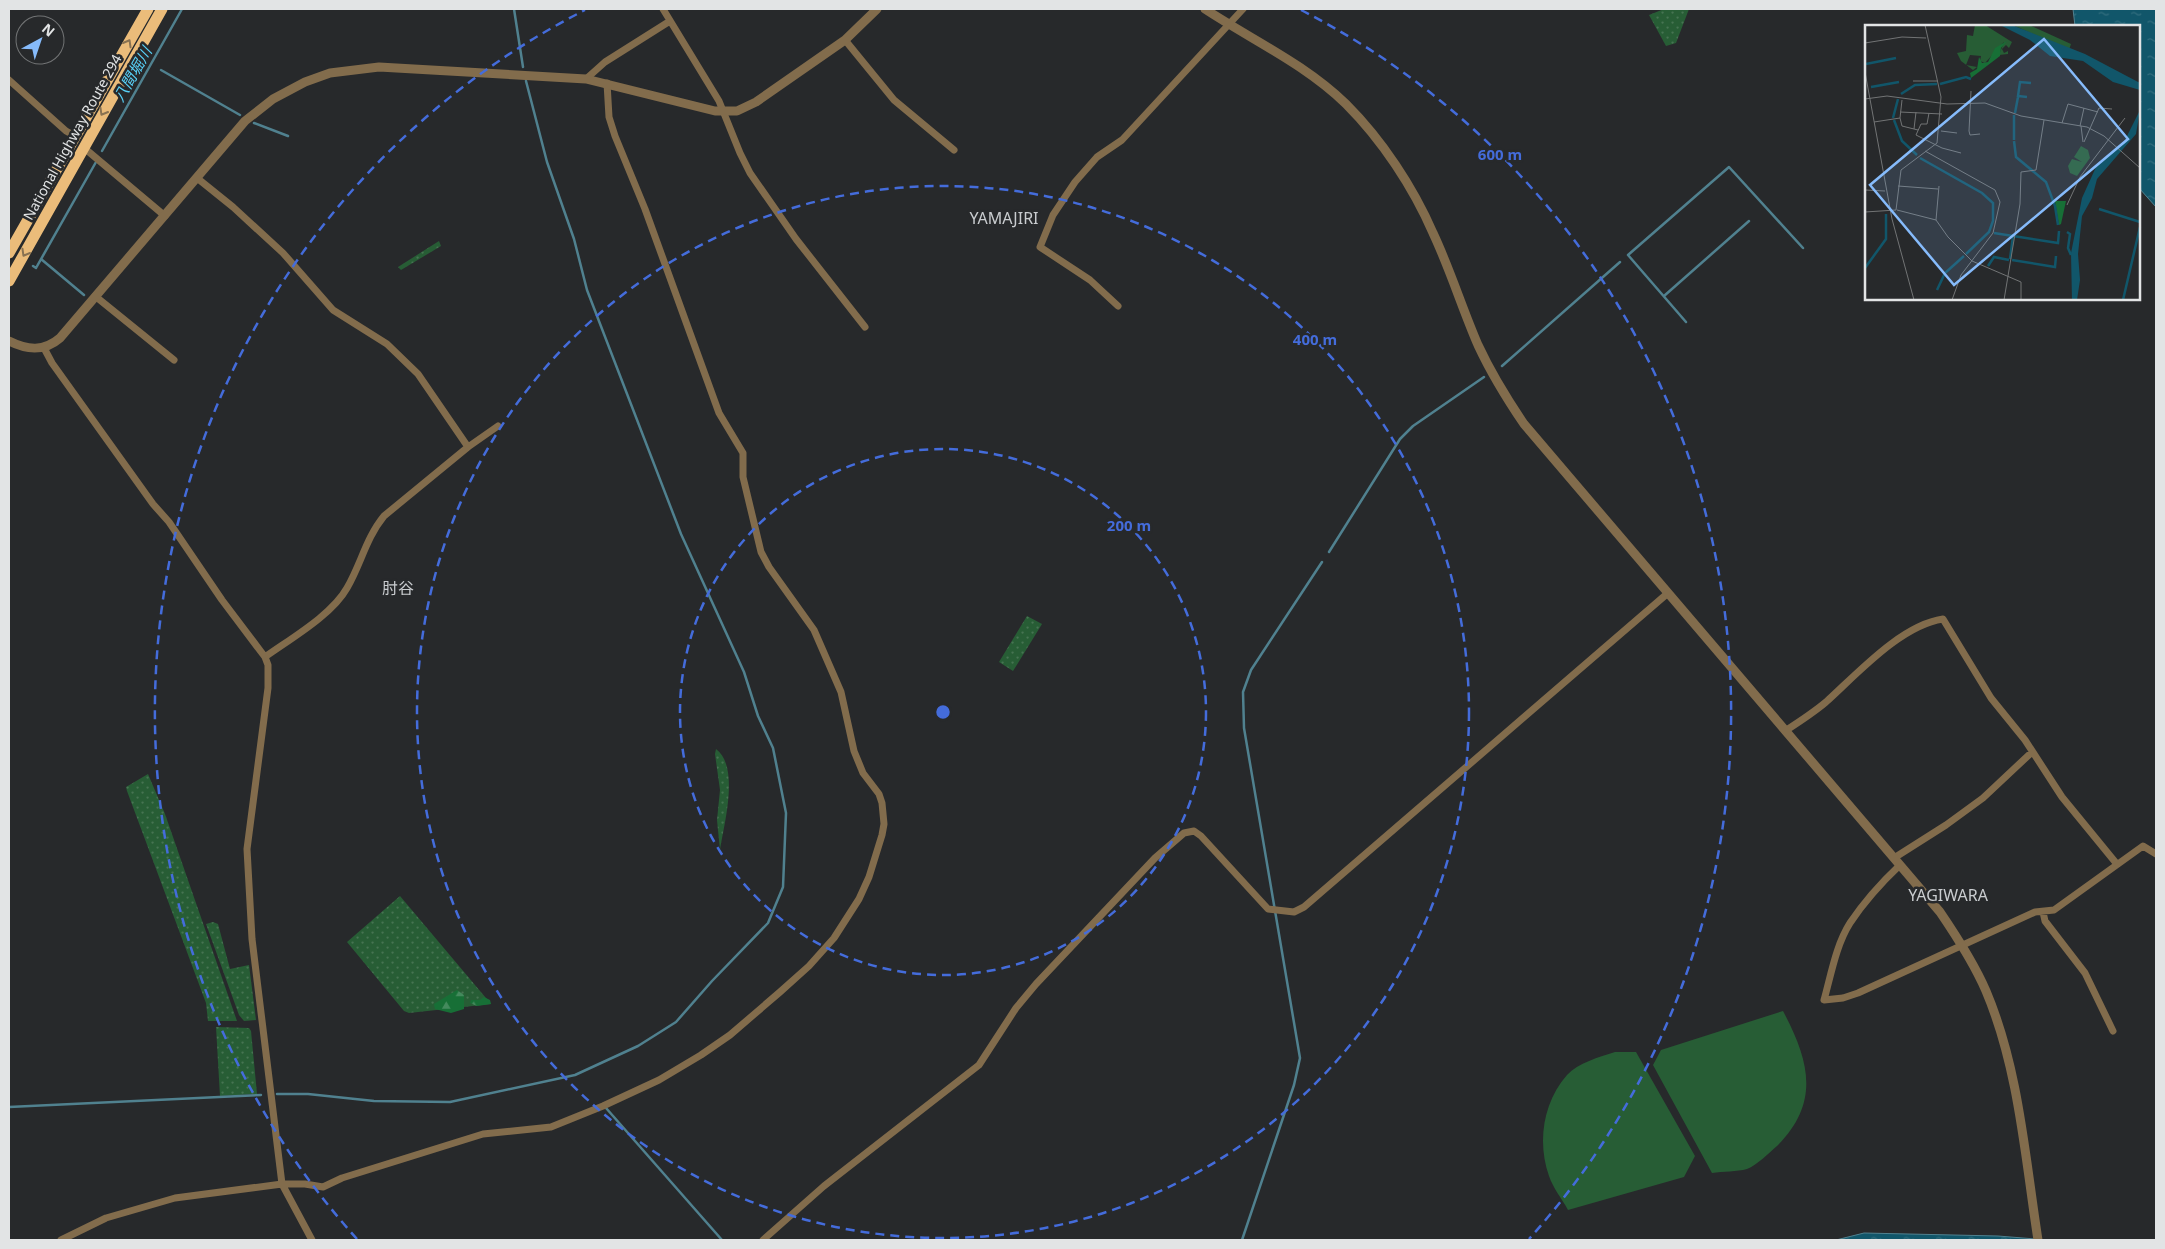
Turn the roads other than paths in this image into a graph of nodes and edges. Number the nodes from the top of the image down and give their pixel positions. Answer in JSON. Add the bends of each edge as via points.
{"nodes":[{"id":1,"x":148,"y":9,"type":"edge"},
{"id":2,"x":162,"y":9,"type":"edge"},
{"id":3,"x":663,"y":9,"type":"edge"},
{"id":4,"x":877,"y":9,"type":"edge"},
{"id":5,"x":1205,"y":9,"type":"edge"},
{"id":6,"x":1243,"y":9,"type":"edge"},
{"id":7,"x":670,"y":21,"type":"junction"},
{"id":8,"x":1229,"y":25,"type":"junction"},
{"id":9,"x":845,"y":40,"type":"junction"},
{"id":10,"x":586,"y":79,"type":"junction"},
{"id":11,"x":9,"y":80,"type":"edge"},
{"id":12,"x":607,"y":83,"type":"junction"},
{"id":13,"x":723,"y":112,"type":"junction"},
{"id":14,"x":75,"y":136,"type":"junction"},
{"id":15,"x":83,"y":147,"type":"junction"},
{"id":16,"x":954,"y":150,"type":"dead end"},
{"id":17,"x":197,"y":178,"type":"junction"},
{"id":18,"x":165,"y":216,"type":"junction"},
{"id":19,"x":9,"y":253,"type":"edge"},
{"id":20,"x":9,"y":281,"type":"edge"},
{"id":21,"x":95,"y":296,"type":"junction"},
{"id":22,"x":1118,"y":306,"type":"dead end"},
{"id":23,"x":865,"y":327,"type":"dead end"},
{"id":24,"x":9,"y":341,"type":"edge"},
{"id":25,"x":44,"y":348,"type":"junction"},
{"id":26,"x":174,"y":360,"type":"dead end"},
{"id":27,"x":498,"y":426,"type":"dead end"},
{"id":28,"x":468,"y":447,"type":"junction"},
{"id":29,"x":1668,"y":593,"type":"junction"},
{"id":30,"x":265,"y":657,"type":"junction"},
{"id":31,"x":1785,"y":731,"type":"junction"},
{"id":32,"x":2032,"y":752,"type":"junction"},
{"id":33,"x":2156,"y":854,"type":"edge"},
{"id":34,"x":1894,"y":858,"type":"junction"},
{"id":35,"x":2116,"y":863,"type":"junction"},
{"id":36,"x":1900,"y":865,"type":"junction"},
{"id":37,"x":2043,"y":912,"type":"junction"},
{"id":38,"x":1963,"y":946,"type":"junction"},
{"id":39,"x":2113,"y":1031,"type":"dead end"},
{"id":40,"x":282,"y":1184,"type":"junction"},
{"id":41,"x":61,"y":1240,"type":"edge"},
{"id":42,"x":312,"y":1240,"type":"edge"},
{"id":43,"x":763,"y":1240,"type":"edge"},
{"id":44,"x":2038,"y":1240,"type":"edge"}],
"edges":[{"from":14,"to":1,"type":"highway","name":"National Highway Route 294","one_way":true},
{"from":2,"to":15,"type":"highway","name":"National Highway Route 294","one_way":true},
{"from":3,"to":7,"type":"street"},
{"from":4,"to":9,"type":"street"},
{"from":5,"to":8,"type":"street"},
{"from":6,"to":8,"type":"street"},
{"from":7,"to":10,"type":"street","via":[[610,58]]},
{"from":7,"to":13,"type":"street","via":[[719,100]]},
{"from":8,"to":22,"type":"street","via":[[1122,140],[1097,158],[1075,182],[1053,215],[1040,247],[1090,280]]},
{"from":8,"to":29,"type":"street","via":[[1287,58],[1322,83],[1347,105],[1390,158],[1433,232],[1478,344],[1510,404],[1548,454]]},
{"from":9,"to":13,"type":"street","via":[[749,107]]},
{"from":9,"to":16,"type":"street","via":[[894,100]]},
{"from":10,"to":12,"type":"street"},
{"from":10,"to":17,"type":"street","via":[[390,67],[330,73],[287,90],[256,111]]},
{"from":11,"to":14,"type":"street"},
{"from":12,"to":13,"type":"street"},
{"from":12,"to":40,"type":"street","via":[[609,117],[615,136],[719,413],[743,453],[743,478],[761,552],[814,630],[842,692],[858,763],[879,794],[884,824],[877,852],[848,920],[809,966],[730,1035],[659,1080],[551,1127],[483,1134],[342,1178],[324,1187]]},
{"from":13,"to":23,"type":"street","via":[[750,173],[796,239]]},
{"from":14,"to":19,"type":"highway","name":"National Highway Route 294"},
{"from":15,"to":18,"type":"street"},
{"from":15,"to":20,"type":"highway","name":"National Highway Route 294","one_way":true},
{"from":17,"to":18,"type":"street"},
{"from":17,"to":28,"type":"street","via":[[283,253],[333,310],[387,344],[418,374]]},
{"from":18,"to":21,"type":"street"},
{"from":21,"to":25,"type":"street","via":[[60,338]]},
{"from":21,"to":26,"type":"street"},
{"from":24,"to":25,"type":"street","via":[[24,348]]},
{"from":25,"to":30,"type":"street"},
{"from":27,"to":28,"type":"street"},
{"from":28,"to":30,"type":"street","via":[[384,516],[373,529],[347,588],[335,604]]},
{"from":29,"to":31,"type":"street"},
{"from":29,"to":43,"type":"street","via":[[1304,907],[1294,912],[1268,909],[1201,836],[1194,831],[1184,833],[1150,863],[1026,995],[979,1065],[824,1186]]},
{"from":30,"to":40,"type":"street","via":[[268,688],[247,862],[262,1029]]},
{"from":31,"to":32,"type":"street","via":[[1899,640],[1919,626],[1943,619],[1991,698]]},
{"from":31,"to":34,"type":"street"},
{"from":32,"to":34,"type":"street","via":[[1983,798]]},
{"from":32,"to":35,"type":"street","via":[[2062,797]]},
{"from":33,"to":35,"type":"street","via":[[2143,846]]},
{"from":34,"to":36,"type":"street"},
{"from":35,"to":37,"type":"street","via":[[2054,910]]},
{"from":36,"to":38,"type":"street","via":[[1940,912]]},
{"from":36,"to":38,"type":"street","via":[[1850,924],[1824,1000],[1858,993]]},
{"from":37,"to":38,"type":"street","via":[[2035,912]]},
{"from":37,"to":39,"type":"street","via":[[2045,922],[2085,973]]},
{"from":38,"to":44,"type":"street","via":[[1986,990],[2013,1076]]},
{"from":40,"to":41,"type":"street","via":[[203,1193],[137,1208],[106,1218]]},
{"from":40,"to":42,"type":"street"}]}
